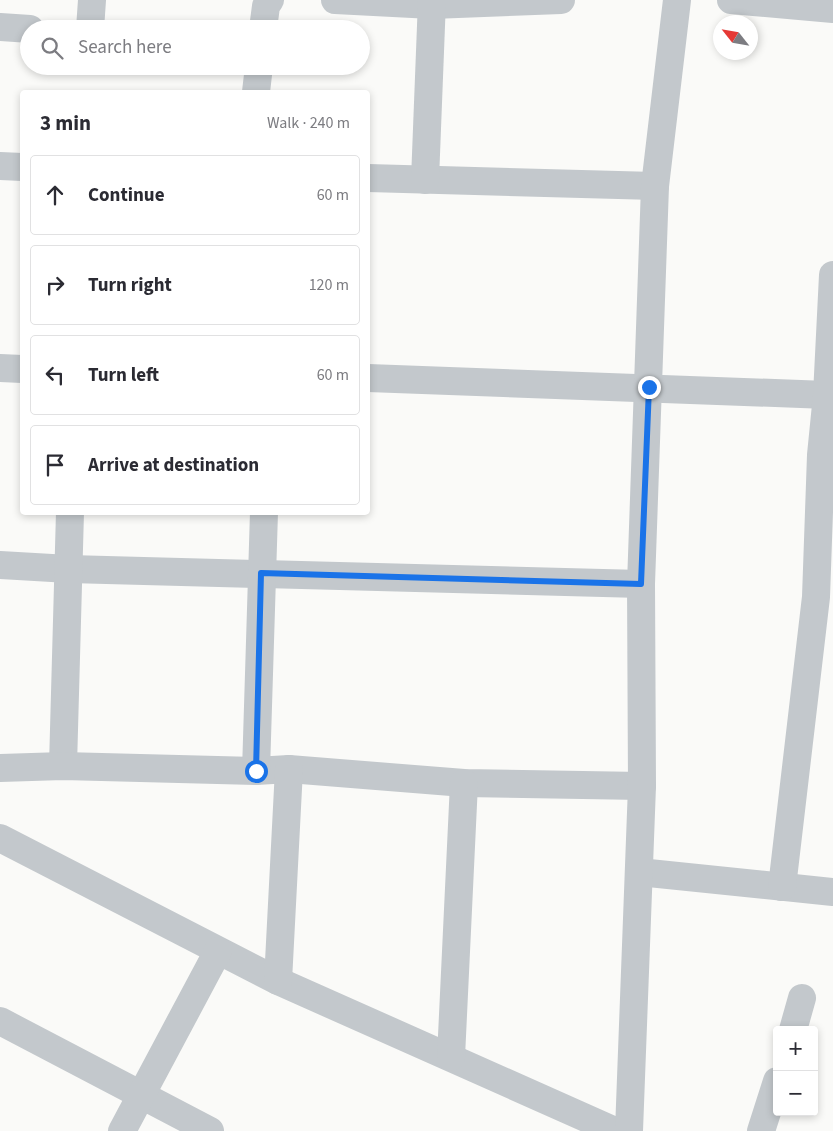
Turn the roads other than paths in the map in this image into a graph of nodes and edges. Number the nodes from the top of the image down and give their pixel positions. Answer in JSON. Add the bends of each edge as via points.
{"nodes":[{"id":1,"x":92,"y":0,"type":"edge"},
{"id":2,"x":270,"y":0,"type":"edge"},
{"id":3,"x":335,"y":0,"type":"edge"},
{"id":4,"x":561,"y":0,"type":"edge"},
{"id":5,"x":677,"y":0,"type":"edge"},
{"id":6,"x":730,"y":0,"type":"edge"},
{"id":7,"x":432,"y":3,"type":"edge"},
{"id":8,"x":833,"y":9,"type":"edge"},
{"id":9,"x":91,"y":20,"type":"edge"},
{"id":10,"x":264,"y":20,"type":"edge"},
{"id":11,"x":0,"y":27,"type":"edge"},
{"id":12,"x":20,"y":28,"type":"edge"},
{"id":13,"x":258,"y":75,"type":"edge"},
{"id":14,"x":256,"y":90,"type":"edge"},
{"id":15,"x":0,"y":166,"type":"edge"},
{"id":16,"x":20,"y":167,"type":"edge"},
{"id":17,"x":370,"y":178,"type":"edge"},
{"id":18,"x":425,"y":180,"type":"junction"},
{"id":19,"x":655,"y":186,"type":"junction"},
{"id":20,"x":833,"y":275,"type":"edge"},
{"id":21,"x":832,"y":332,"type":"edge"},
{"id":22,"x":0,"y":368,"type":"edge"},
{"id":23,"x":20,"y":369,"type":"edge"},
{"id":24,"x":370,"y":378,"type":"edge"},
{"id":25,"x":649,"y":387,"type":"junction"},
{"id":26,"x":827,"y":395,"type":"junction"},
{"id":27,"x":827,"y":455,"type":"edge"},
{"id":28,"x":70,"y":515,"type":"edge"},
{"id":29,"x":264,"y":515,"type":"edge"},
{"id":30,"x":0,"y":565,"type":"edge"},
{"id":31,"x":69,"y":569,"type":"junction"},
{"id":32,"x":261,"y":573,"type":"junction"},
{"id":33,"x":641,"y":584,"type":"junction"},
{"id":34,"x":824,"y":599,"type":"edge"},
{"id":35,"x":63,"y":766,"type":"junction"},
{"id":36,"x":0,"y":768,"type":"edge"},
{"id":37,"x":289,"y":769,"type":"junction"},
{"id":38,"x":256,"y":771,"type":"junction"},
{"id":39,"x":464,"y":783,"type":"junction"},
{"id":40,"x":642,"y":786,"type":"junction"},
{"id":41,"x":0,"y":838,"type":"edge"},
{"id":42,"x":639,"y":872,"type":"junction"},
{"id":43,"x":782,"y":887,"type":"junction"},
{"id":44,"x":833,"y":892,"type":"edge"},
{"id":45,"x":218,"y":951,"type":"junction"},
{"id":46,"x":278,"y":981,"type":"junction"},
{"id":47,"x":802,"y":998,"type":"dead end"},
{"id":48,"x":0,"y":1021,"type":"edge"},
{"id":49,"x":794,"y":1026,"type":"edge"},
{"id":50,"x":451,"y":1056,"type":"junction"},
{"id":51,"x":773,"y":1094,"type":"edge"},
{"id":52,"x":140,"y":1095,"type":"junction"},
{"id":53,"x":122,"y":1131,"type":"edge"},
{"id":54,"x":210,"y":1131,"type":"edge"},
{"id":55,"x":614,"y":1131,"type":"edge"},
{"id":56,"x":629,"y":1131,"type":"edge"},
{"id":57,"x":762,"y":1131,"type":"edge"}],
"edges":[{"from":1,"to":9,"type":"street"},
{"from":2,"to":10,"type":"street"},
{"from":3,"to":7,"type":"street"},
{"from":4,"to":7,"type":"street"},
{"from":5,"to":19,"type":"street"},
{"from":6,"to":8,"type":"street"},
{"from":7,"to":18,"type":"street"},
{"from":11,"to":12,"type":"street"},
{"from":13,"to":14,"type":"street"},
{"from":15,"to":16,"type":"street"},
{"from":17,"to":18,"type":"street"},
{"from":18,"to":19,"type":"street"},
{"from":19,"to":25,"type":"street"},
{"from":20,"to":21,"type":"street"},
{"from":21,"to":26,"type":"street"},
{"from":22,"to":23,"type":"street"},
{"from":24,"to":25,"type":"street"},
{"from":25,"to":26,"type":"street"},
{"from":25,"to":33,"type":"street"},
{"from":26,"to":27,"type":"street"},
{"from":27,"to":34,"type":"street"},
{"from":28,"to":31,"type":"street"},
{"from":29,"to":32,"type":"street"},
{"from":30,"to":31,"type":"street"},
{"from":31,"to":32,"type":"street"},
{"from":31,"to":35,"type":"street"},
{"from":32,"to":33,"type":"street"},
{"from":32,"to":38,"type":"street"},
{"from":33,"to":40,"type":"street"},
{"from":34,"to":43,"type":"street"},
{"from":35,"to":36,"type":"street"},
{"from":35,"to":38,"type":"street"},
{"from":37,"to":38,"type":"street"},
{"from":37,"to":39,"type":"street"},
{"from":37,"to":46,"type":"street"},
{"from":39,"to":40,"type":"street"},
{"from":39,"to":50,"type":"street"},
{"from":40,"to":42,"type":"street"},
{"from":41,"to":45,"type":"street"},
{"from":42,"to":43,"type":"street"},
{"from":42,"to":56,"type":"street"},
{"from":43,"to":44,"type":"street"},
{"from":45,"to":46,"type":"street"},
{"from":45,"to":52,"type":"street"},
{"from":46,"to":50,"type":"street"},
{"from":47,"to":49,"type":"street"},
{"from":48,"to":52,"type":"street"},
{"from":50,"to":55,"type":"street"},
{"from":51,"to":57,"type":"street"},
{"from":52,"to":53,"type":"street"},
{"from":52,"to":54,"type":"street"}]}
